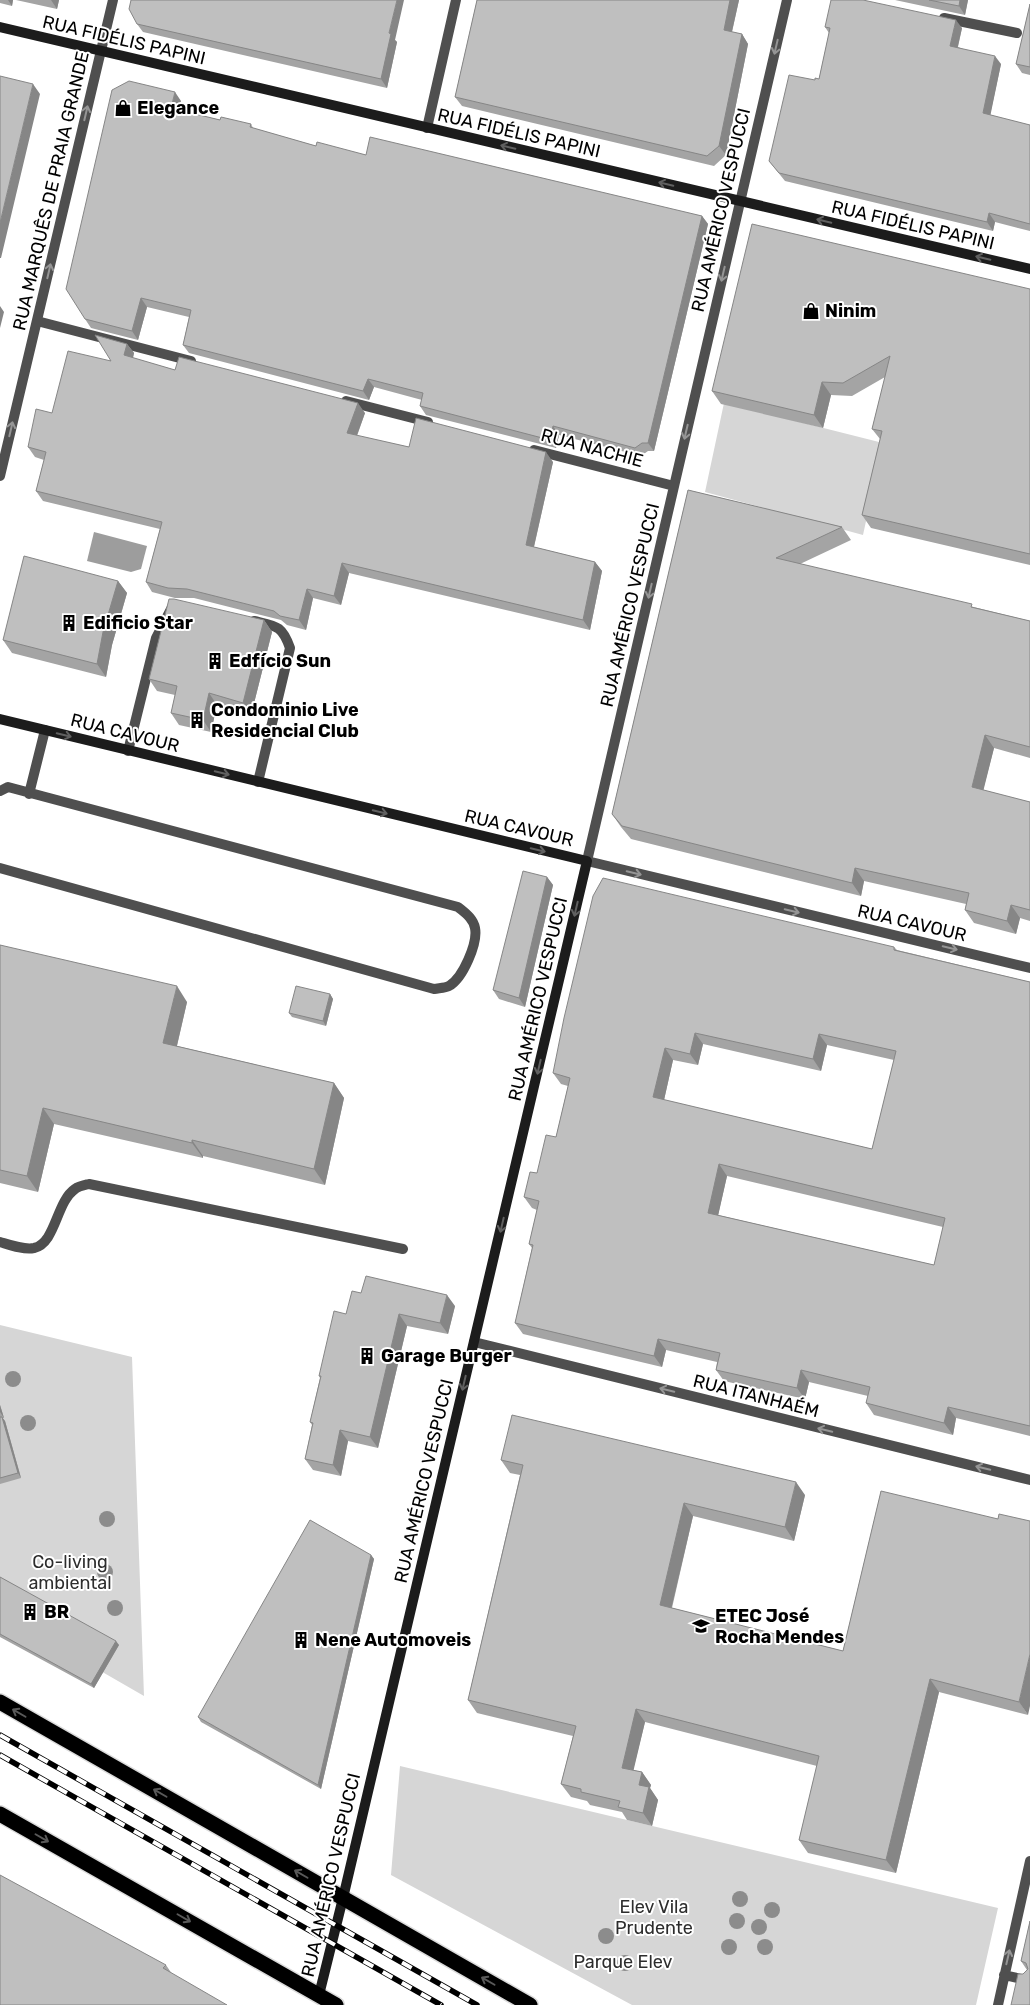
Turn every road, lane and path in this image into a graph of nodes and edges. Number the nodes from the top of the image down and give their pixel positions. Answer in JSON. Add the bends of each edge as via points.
{"nodes":[{"id":1,"x":113,"y":0,"type":"edge"},
{"id":2,"x":456,"y":0,"type":"edge"},
{"id":3,"x":787,"y":0,"type":"edge"},
{"id":4,"x":930,"y":15,"type":"edge"},
{"id":5,"x":0,"y":27,"type":"edge"},
{"id":6,"x":1017,"y":33,"type":"dead end"},
{"id":7,"x":101,"y":51,"type":"junction"},
{"id":8,"x":427,"y":128,"type":"junction"},
{"id":9,"x":740,"y":202,"type":"junction"},
{"id":10,"x":1030,"y":270,"type":"edge"},
{"id":11,"x":37,"y":321,"type":"junction"},
{"id":12,"x":201,"y":363,"type":"edge"},
{"id":13,"x":336,"y":398,"type":"edge"},
{"id":14,"x":442,"y":426,"type":"edge"},
{"id":15,"x":520,"y":446,"type":"edge"},
{"id":16,"x":0,"y":476,"type":"edge"},
{"id":17,"x":674,"y":486,"type":"junction"},
{"id":18,"x":177,"y":604,"type":"edge"},
{"id":19,"x":240,"y":617,"type":"edge"},
{"id":20,"x":0,"y":720,"type":"edge"},
{"id":21,"x":45,"y":730,"type":"junction"},
{"id":22,"x":128,"y":751,"type":"junction"},
{"id":23,"x":258,"y":782,"type":"junction"},
{"id":24,"x":0,"y":791,"type":"edge"},
{"id":25,"x":29,"y":794,"type":"junction"},
{"id":26,"x":587,"y":861,"type":"junction"},
{"id":27,"x":0,"y":868,"type":"edge"},
{"id":28,"x":1030,"y":968,"type":"edge"},
{"id":29,"x":0,"y":1242,"type":"edge"},
{"id":30,"x":403,"y":1249,"type":"dead end"},
{"id":31,"x":474,"y":1342,"type":"junction"},
{"id":32,"x":1030,"y":1480,"type":"edge"},
{"id":33,"x":0,"y":1702,"type":"edge"},
{"id":34,"x":0,"y":1814,"type":"edge"},
{"id":35,"x":1030,"y":1861,"type":"edge"},
{"id":36,"x":344,"y":1898,"type":"junction"},
{"id":37,"x":1004,"y":1975,"type":"junction"},
{"id":38,"x":1030,"y":1981,"type":"edge"},
{"id":39,"x":318,"y":2000,"type":"edge"},
{"id":40,"x":336,"y":2005,"type":"edge"},
{"id":41,"x":530,"y":2005,"type":"edge"},
{"id":42,"x":998,"y":2005,"type":"edge"}],
"edges":[{"from":1,"to":7,"type":"street","name":"RUA MARQUÊS DE PRAIA GRANDE"},
{"from":2,"to":8,"type":"street"},
{"from":3,"to":9,"type":"street","name":"RUA AMÉRICO VESPUCCI","one_way":true},
{"from":4,"to":6,"type":"street"},
{"from":5,"to":7,"type":"street","name":"RUA FIDÉLIS PAPINI"},
{"from":7,"to":8,"type":"street","name":"RUA FIDÉLIS PAPINI"},
{"from":11,"to":7,"type":"street","name":"RUA MARQUÊS DE PRAIA GRANDE","one_way":true},
{"from":9,"to":8,"type":"street","name":"RUA FIDÉLIS PAPINI","one_way":true},
{"from":10,"to":9,"type":"street","name":"RUA FIDÉLIS PAPINI","one_way":true},
{"from":9,"to":17,"type":"street","name":"RUA AMÉRICO VESPUCCI","one_way":true},
{"from":11,"to":12,"type":"street"},
{"from":16,"to":11,"type":"street","name":"RUA MARQUÊS DE PRAIA GRANDE","one_way":true},
{"from":13,"to":14,"type":"street"},
{"from":15,"to":17,"type":"street","name":"RUA NACHIE"},
{"from":17,"to":26,"type":"street","name":"RUA AMÉRICO VESPUCCI","one_way":true},
{"from":18,"to":22,"type":"street","via":[[168,612],[156,638]]},
{"from":19,"to":23,"type":"street","via":[[279,627],[286,634],[290,648]]},
{"from":20,"to":21,"type":"street","name":"RUA CAVOUR"},
{"from":21,"to":22,"type":"street","name":"RUA CAVOUR","one_way":true},
{"from":21,"to":25,"type":"street"},
{"from":22,"to":23,"type":"street","name":"RUA CAVOUR","one_way":true},
{"from":23,"to":26,"type":"street","name":"RUA CAVOUR","one_way":true},
{"from":24,"to":25,"type":"street","via":[[8,787]]},
{"from":25,"to":27,"type":"street","via":[[458,907],[469,915],[475,926],[475,938],[465,967],[448,987],[434,989]]},
{"from":26,"to":28,"type":"street","name":"RUA CAVOUR","one_way":true},
{"from":26,"to":31,"type":"street","name":"RUA AMÉRICO VESPUCCI","one_way":true},
{"from":29,"to":30,"type":"street","via":[[34,1248],[43,1244],[65,1198],[76,1188],[90,1184]]},
{"from":32,"to":31,"type":"street","name":"RUA ITANHAÉM","one_way":true},
{"from":31,"to":36,"type":"street","name":"RUA AMÉRICO VESPUCCI","one_way":true},
{"from":36,"to":33,"type":"highway","one_way":true},
{"from":34,"to":39,"type":"highway","one_way":true},
{"from":37,"to":35,"type":"street","one_way":true},
{"from":36,"to":39,"type":"street","name":"RUA AMÉRICO VESPUCCI"},
{"from":41,"to":36,"type":"highway","one_way":true},
{"from":37,"to":38,"type":"street"},
{"from":37,"to":42,"type":"street"},
{"from":39,"to":40,"type":"highway"}]}
